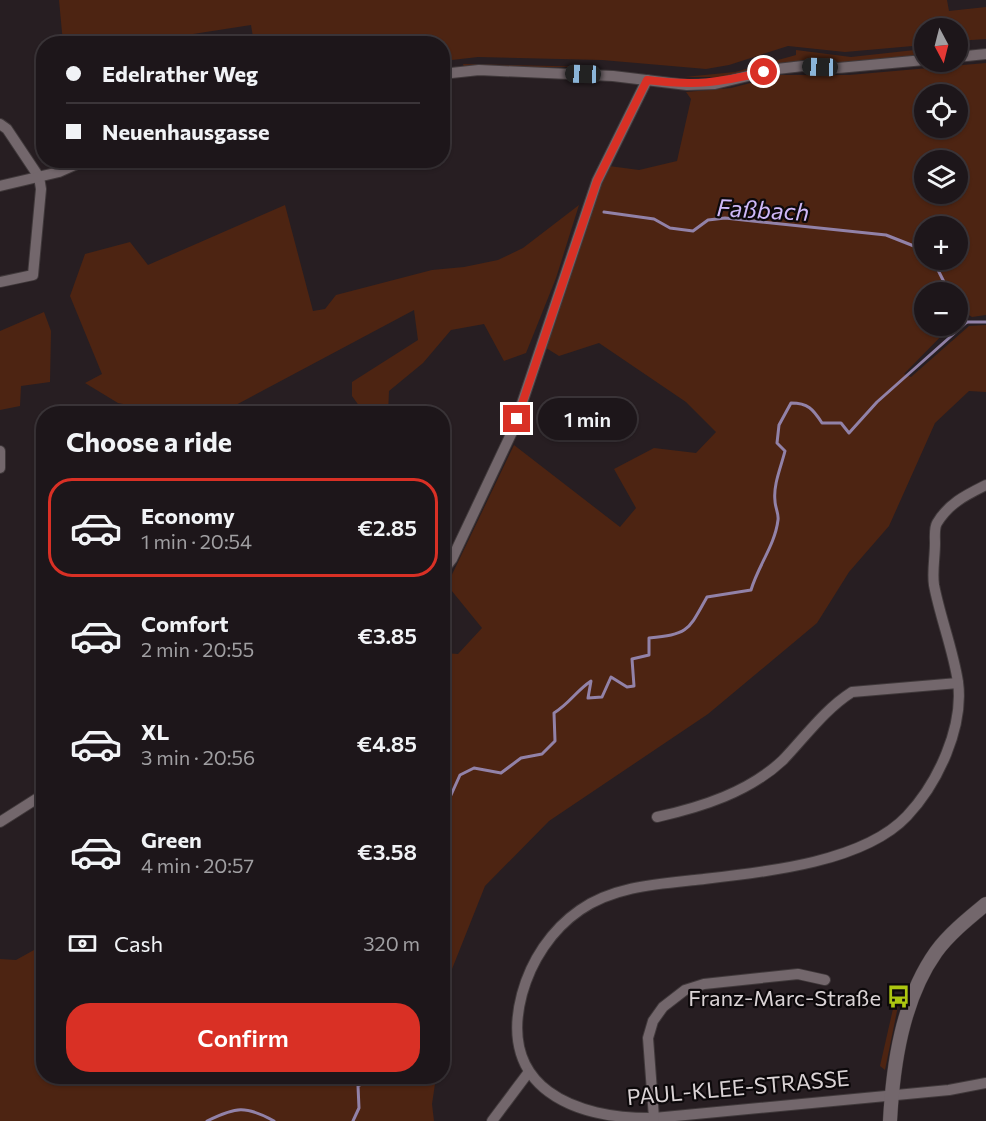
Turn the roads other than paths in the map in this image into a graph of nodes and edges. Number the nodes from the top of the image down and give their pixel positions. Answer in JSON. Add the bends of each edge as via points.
{"nodes":[{"id":1,"x":986,"y":54,"type":"edge"},
{"id":2,"x":968,"y":56,"type":"edge"},
{"id":3,"x":914,"y":61,"type":"edge"},
{"id":4,"x":450,"y":73,"type":"edge"},
{"id":5,"x":647,"y":80,"type":"junction"},
{"id":6,"x":0,"y":123,"type":"edge"},
{"id":7,"x":64,"y":168,"type":"edge"},
{"id":8,"x":39,"y":177,"type":"junction"},
{"id":9,"x":0,"y":186,"type":"edge"},
{"id":10,"x":0,"y":282,"type":"edge"},
{"id":11,"x":0,"y":451,"type":"edge"},
{"id":12,"x":0,"y":468,"type":"edge"},
{"id":13,"x":986,"y":485,"type":"edge"},
{"id":14,"x":450,"y":562,"type":"edge"},
{"id":15,"x":958,"y":682,"type":"junction"},
{"id":16,"x":36,"y":799,"type":"edge"},
{"id":17,"x":657,"y":817,"type":"dead end"},
{"id":18,"x":0,"y":822,"type":"edge"},
{"id":19,"x":986,"y":904,"type":"edge"},
{"id":20,"x":825,"y":980,"type":"dead end"},
{"id":21,"x":528,"y":1073,"type":"junction"},
{"id":22,"x":986,"y":1083,"type":"edge"},
{"id":23,"x":891,"y":1094,"type":"junction"},
{"id":24,"x":735,"y":1116,"type":"edge"},
{"id":25,"x":654,"y":1118,"type":"junction"},
{"id":26,"x":492,"y":1121,"type":"edge"},
{"id":27,"x":890,"y":1121,"type":"edge"}],
"edges":[{"from":1,"to":2,"type":"street"},
{"from":3,"to":5,"type":"street","via":[[838,68],[794,67],[715,84]]},
{"from":4,"to":5,"type":"street","via":[[479,70]]},
{"from":5,"to":14,"type":"street","via":[[597,181],[513,430]]},
{"from":6,"to":8,"type":"street"},
{"from":7,"to":8,"type":"street"},
{"from":8,"to":9,"type":"street"},
{"from":8,"to":10,"type":"street","via":[[33,275]]},
{"from":11,"to":12,"type":"street"},
{"from":13,"to":15,"type":"street","via":[[957,499],[936,525],[934,583]]},
{"from":15,"to":17,"type":"street","via":[[852,692],[782,761],[749,786]]},
{"from":15,"to":21,"type":"street","via":[[955,724],[937,771],[906,817],[867,843],[813,860],[743,874],[621,890],[579,910],[541,950],[520,1001],[515,1027]]},
{"from":16,"to":18,"type":"street"},
{"from":19,"to":23,"type":"street","via":[[936,953],[921,981],[900,1036]]},
{"from":20,"to":25,"type":"street","via":[[798,974],[704,984],[685,990],[663,1007],[648,1038]]},
{"from":21,"to":25,"type":"street","name":"PAUL-KLEE-STRASSE","via":[[566,1103],[607,1116]]},
{"from":21,"to":26,"type":"street"},
{"from":22,"to":23,"type":"street"},
{"from":23,"to":24,"type":"street","name":"PAUL-KLEE-STRASSE"},
{"from":23,"to":27,"type":"street"},
{"from":24,"to":25,"type":"street","name":"PAUL-KLEE-STRASSE"}]}
